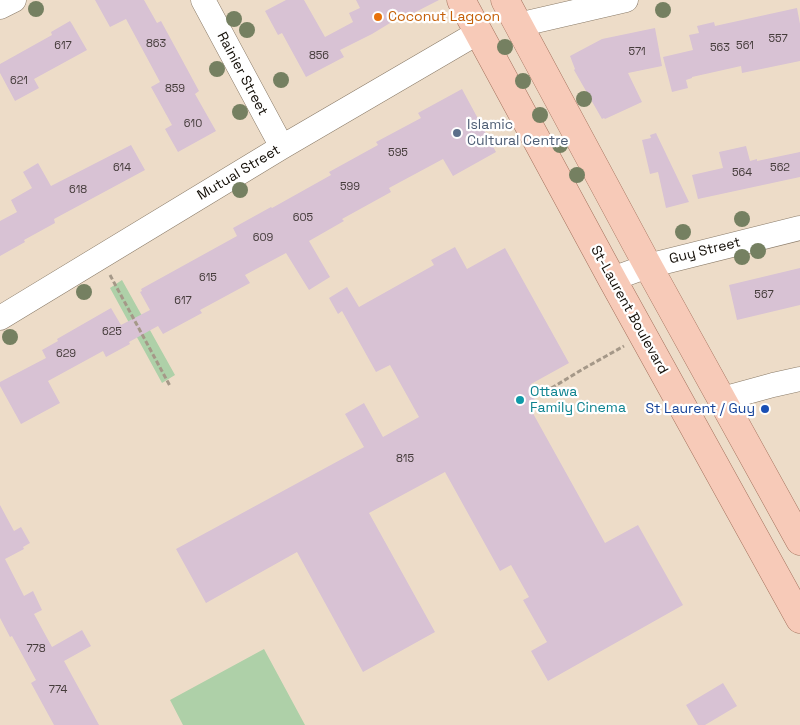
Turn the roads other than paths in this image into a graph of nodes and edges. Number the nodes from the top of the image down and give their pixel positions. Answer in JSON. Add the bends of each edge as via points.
{"nodes":[{"id":1,"x":14,"y":0,"type":"edge"},
{"id":2,"x":203,"y":0,"type":"edge"},
{"id":3,"x":461,"y":0,"type":"edge"},
{"id":4,"x":505,"y":0,"type":"edge"},
{"id":5,"x":626,"y":0,"type":"edge"},
{"id":6,"x":0,"y":7,"type":"edge"},
{"id":7,"x":518,"y":25,"type":"junction"},
{"id":8,"x":479,"y":32,"type":"junction"},
{"id":9,"x":282,"y":147,"type":"junction"},
{"id":10,"x":800,"y":228,"type":"edge"},
{"id":11,"x":648,"y":266,"type":"junction"},
{"id":12,"x":612,"y":279,"type":"junction"},
{"id":13,"x":0,"y":318,"type":"edge"},
{"id":14,"x":800,"y":379,"type":"edge"},
{"id":15,"x":722,"y":399,"type":"junction"},
{"id":16,"x":800,"y":541,"type":"edge"},
{"id":17,"x":800,"y":619,"type":"edge"}],
"edges":[{"from":1,"to":6,"type":"street"},
{"from":2,"to":9,"type":"street","name":"Rainier Street"},
{"from":3,"to":8,"type":"main road","name":"St-Laurent Boulevard"},
{"from":4,"to":7,"type":"main road"},
{"from":5,"to":7,"type":"street"},
{"from":7,"to":11,"type":"main road"},
{"from":8,"to":9,"type":"street","name":"Mutual Street"},
{"from":8,"to":12,"type":"main road","name":"St-Laurent Boulevard"},
{"from":9,"to":13,"type":"street","name":"Mutual Street"},
{"from":10,"to":11,"type":"street","name":"Guy Street"},
{"from":11,"to":12,"type":"street","name":"Guy Street"},
{"from":11,"to":15,"type":"main road"},
{"from":12,"to":17,"type":"main road","name":"St-Laurent Boulevard"},
{"from":14,"to":15,"type":"street"},
{"from":15,"to":16,"type":"main road"}]}
